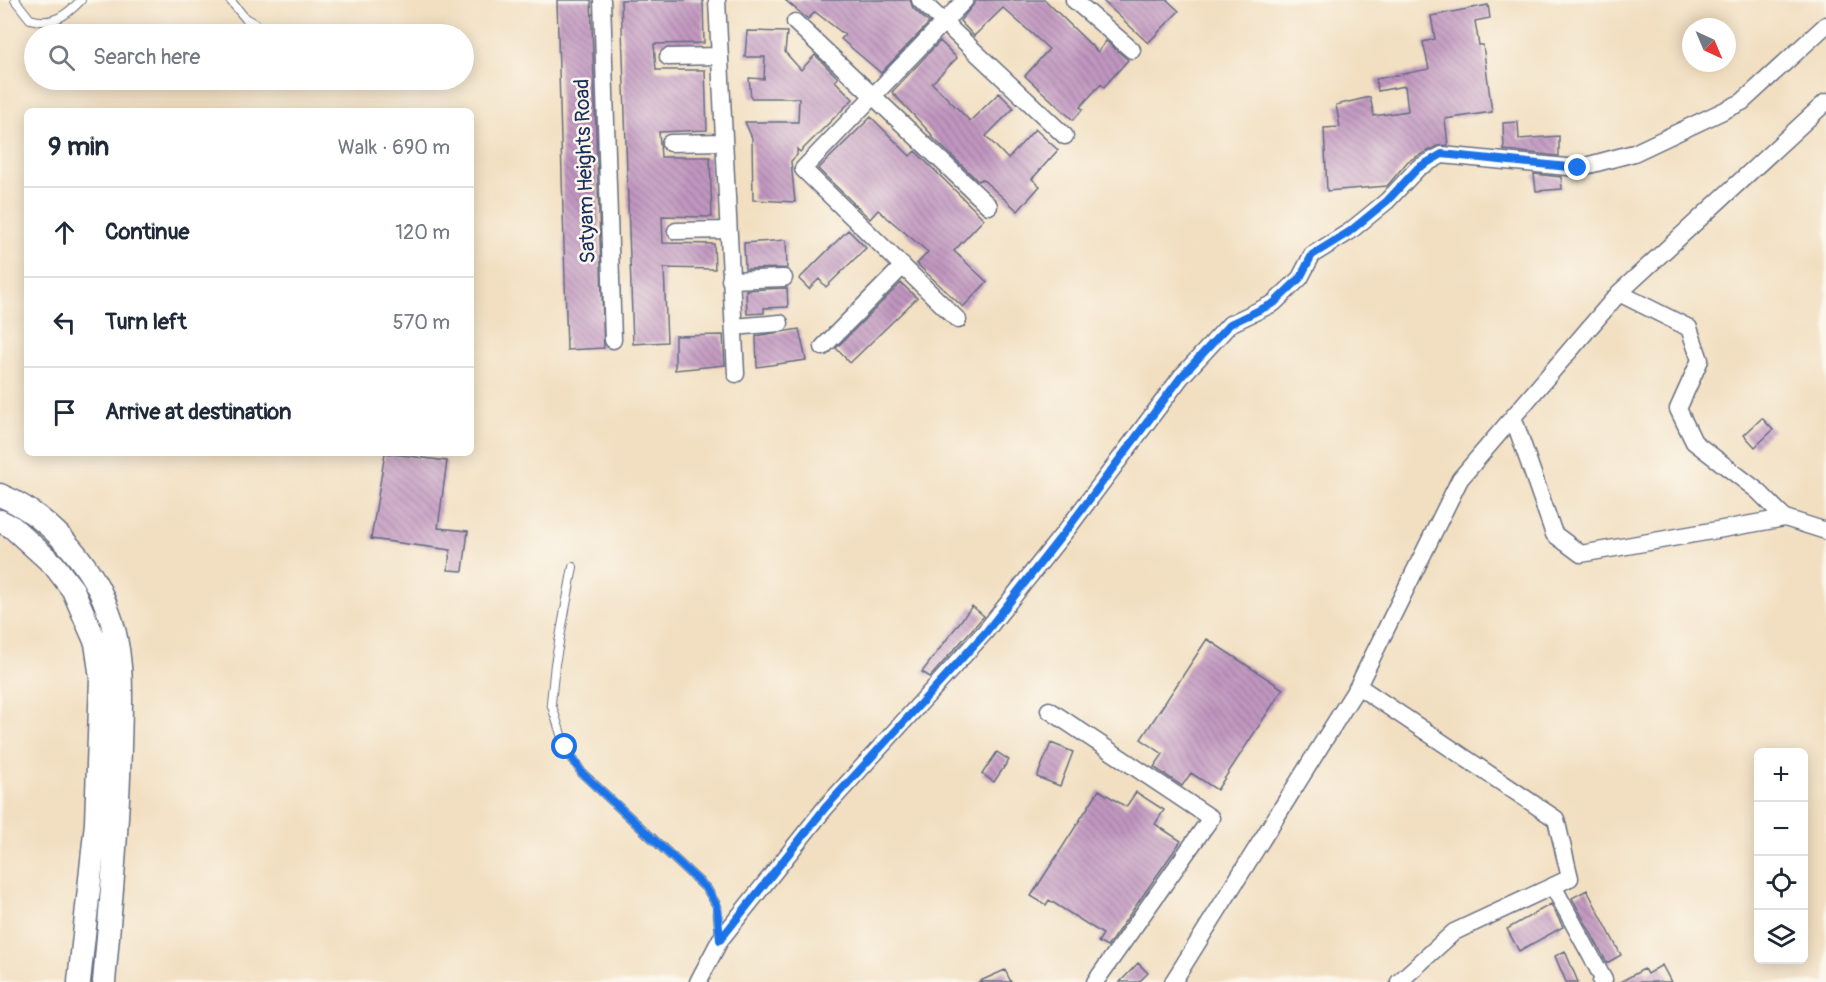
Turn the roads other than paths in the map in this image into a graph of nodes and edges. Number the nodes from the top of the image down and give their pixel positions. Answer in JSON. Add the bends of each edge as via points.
{"nodes":[{"id":1,"x":15,"y":0,"type":"edge"},
{"id":2,"x":81,"y":0,"type":"edge"},
{"id":3,"x":230,"y":0,"type":"edge"},
{"id":4,"x":602,"y":0,"type":"edge"},
{"id":5,"x":717,"y":0,"type":"edge"},
{"id":6,"x":920,"y":0,"type":"edge"},
{"id":7,"x":965,"y":0,"type":"edge"},
{"id":8,"x":1074,"y":0,"type":"edge"},
{"id":9,"x":795,"y":22,"type":"dead end"},
{"id":10,"x":944,"y":22,"type":"junction"},
{"id":11,"x":255,"y":24,"type":"dead end"},
{"id":12,"x":1826,"y":25,"type":"edge"},
{"id":13,"x":1132,"y":50,"type":"dead end"},
{"id":14,"x":720,"y":56,"type":"junction"},
{"id":15,"x":668,"y":57,"type":"dead end"},
{"id":16,"x":873,"y":96,"type":"junction"},
{"id":17,"x":1826,"y":102,"type":"edge"},
{"id":18,"x":1065,"y":136,"type":"dead end"},
{"id":19,"x":724,"y":142,"type":"junction"},
{"id":20,"x":670,"y":143,"type":"dead end"},
{"id":21,"x":989,"y":206,"type":"dead end"},
{"id":22,"x":728,"y":230,"type":"junction"},
{"id":23,"x":676,"y":231,"type":"dead end"},
{"id":24,"x":903,"y":266,"type":"junction"},
{"id":25,"x":784,"y":278,"type":"dead end"},
{"id":26,"x":730,"y":280,"type":"junction"},
{"id":27,"x":1619,"y":293,"type":"junction"},
{"id":28,"x":958,"y":320,"type":"dead end"},
{"id":29,"x":780,"y":323,"type":"dead end"},
{"id":30,"x":734,"y":327,"type":"junction"},
{"id":31,"x":613,"y":340,"type":"dead end"},
{"id":32,"x":824,"y":347,"type":"dead end"},
{"id":33,"x":736,"y":374,"type":"dead end"},
{"id":34,"x":1513,"y":417,"type":"junction"},
{"id":35,"x":0,"y":495,"type":"edge"},
{"id":36,"x":1785,"y":518,"type":"junction"},
{"id":37,"x":0,"y":521,"type":"edge"},
{"id":38,"x":1826,"y":531,"type":"edge"},
{"id":39,"x":573,"y":567,"type":"dead end"},
{"id":40,"x":1358,"y":686,"type":"junction"},
{"id":41,"x":1049,"y":710,"type":"dead end"},
{"id":42,"x":1553,"y":886,"type":"junction"},
{"id":43,"x":720,"y":940,"type":"junction"},
{"id":44,"x":79,"y":982,"type":"edge"},
{"id":45,"x":104,"y":982,"type":"edge"},
{"id":46,"x":698,"y":982,"type":"edge"},
{"id":47,"x":1095,"y":982,"type":"edge"},
{"id":48,"x":1173,"y":982,"type":"edge"},
{"id":49,"x":1399,"y":982,"type":"edge"},
{"id":50,"x":1601,"y":982,"type":"edge"}],
"edges":[{"from":1,"to":2,"type":"lane","via":[[30,19],[48,22],[58,19]]},
{"from":3,"to":11,"type":"lane"},
{"from":4,"to":31,"type":"street","name":"Satyam Heights Road"},
{"from":5,"to":14,"type":"street"},
{"from":6,"to":10,"type":"street"},
{"from":7,"to":10,"type":"street"},
{"from":8,"to":13,"type":"street"},
{"from":9,"to":16,"type":"street"},
{"from":10,"to":16,"type":"street"},
{"from":10,"to":18,"type":"street"},
{"from":12,"to":43,"type":"street","via":[[1742,102],[1634,153],[1578,168],[1442,154],[1418,168],[1387,201],[1349,232],[1312,255],[1300,278],[1274,303],[1230,324],[1181,377],[986,632],[825,808]]},
{"from":14,"to":15,"type":"street"},
{"from":14,"to":19,"type":"street"},
{"from":16,"to":21,"type":"street"},
{"from":16,"to":24,"type":"street","via":[[803,169]]},
{"from":17,"to":27,"type":"street"},
{"from":19,"to":20,"type":"street"},
{"from":19,"to":22,"type":"street"},
{"from":22,"to":23,"type":"street"},
{"from":22,"to":26,"type":"street"},
{"from":24,"to":28,"type":"street"},
{"from":24,"to":32,"type":"street"},
{"from":25,"to":26,"type":"street"},
{"from":26,"to":30,"type":"street"},
{"from":27,"to":34,"type":"street"},
{"from":27,"to":36,"type":"street","via":[[1689,328],[1700,360],[1678,409],[1694,442],[1758,491]]},
{"from":29,"to":30,"type":"street"},
{"from":30,"to":33,"type":"street"},
{"from":34,"to":36,"type":"street","via":[[1554,534],[1581,554]]},
{"from":34,"to":40,"type":"street","via":[[1460,479]]},
{"from":35,"to":45,"type":"street","via":[[60,536],[107,607],[116,639],[122,680],[118,825]]},
{"from":36,"to":38,"type":"street"},
{"from":37,"to":44,"type":"street","via":[[19,532],[54,565],[73,590],[96,643],[101,678],[96,823]]},
{"from":39,"to":43,"type":"lane","via":[[551,703],[565,747],[582,773],[707,889],[717,906]]},
{"from":40,"to":42,"type":"street","via":[[1556,819],[1570,878]]},
{"from":40,"to":48,"type":"street"},
{"from":41,"to":47,"type":"street","via":[[1211,818]]},
{"from":42,"to":49,"type":"street","via":[[1454,932]]},
{"from":42,"to":50,"type":"street","via":[[1604,980]]},
{"from":43,"to":46,"type":"street"}]}
